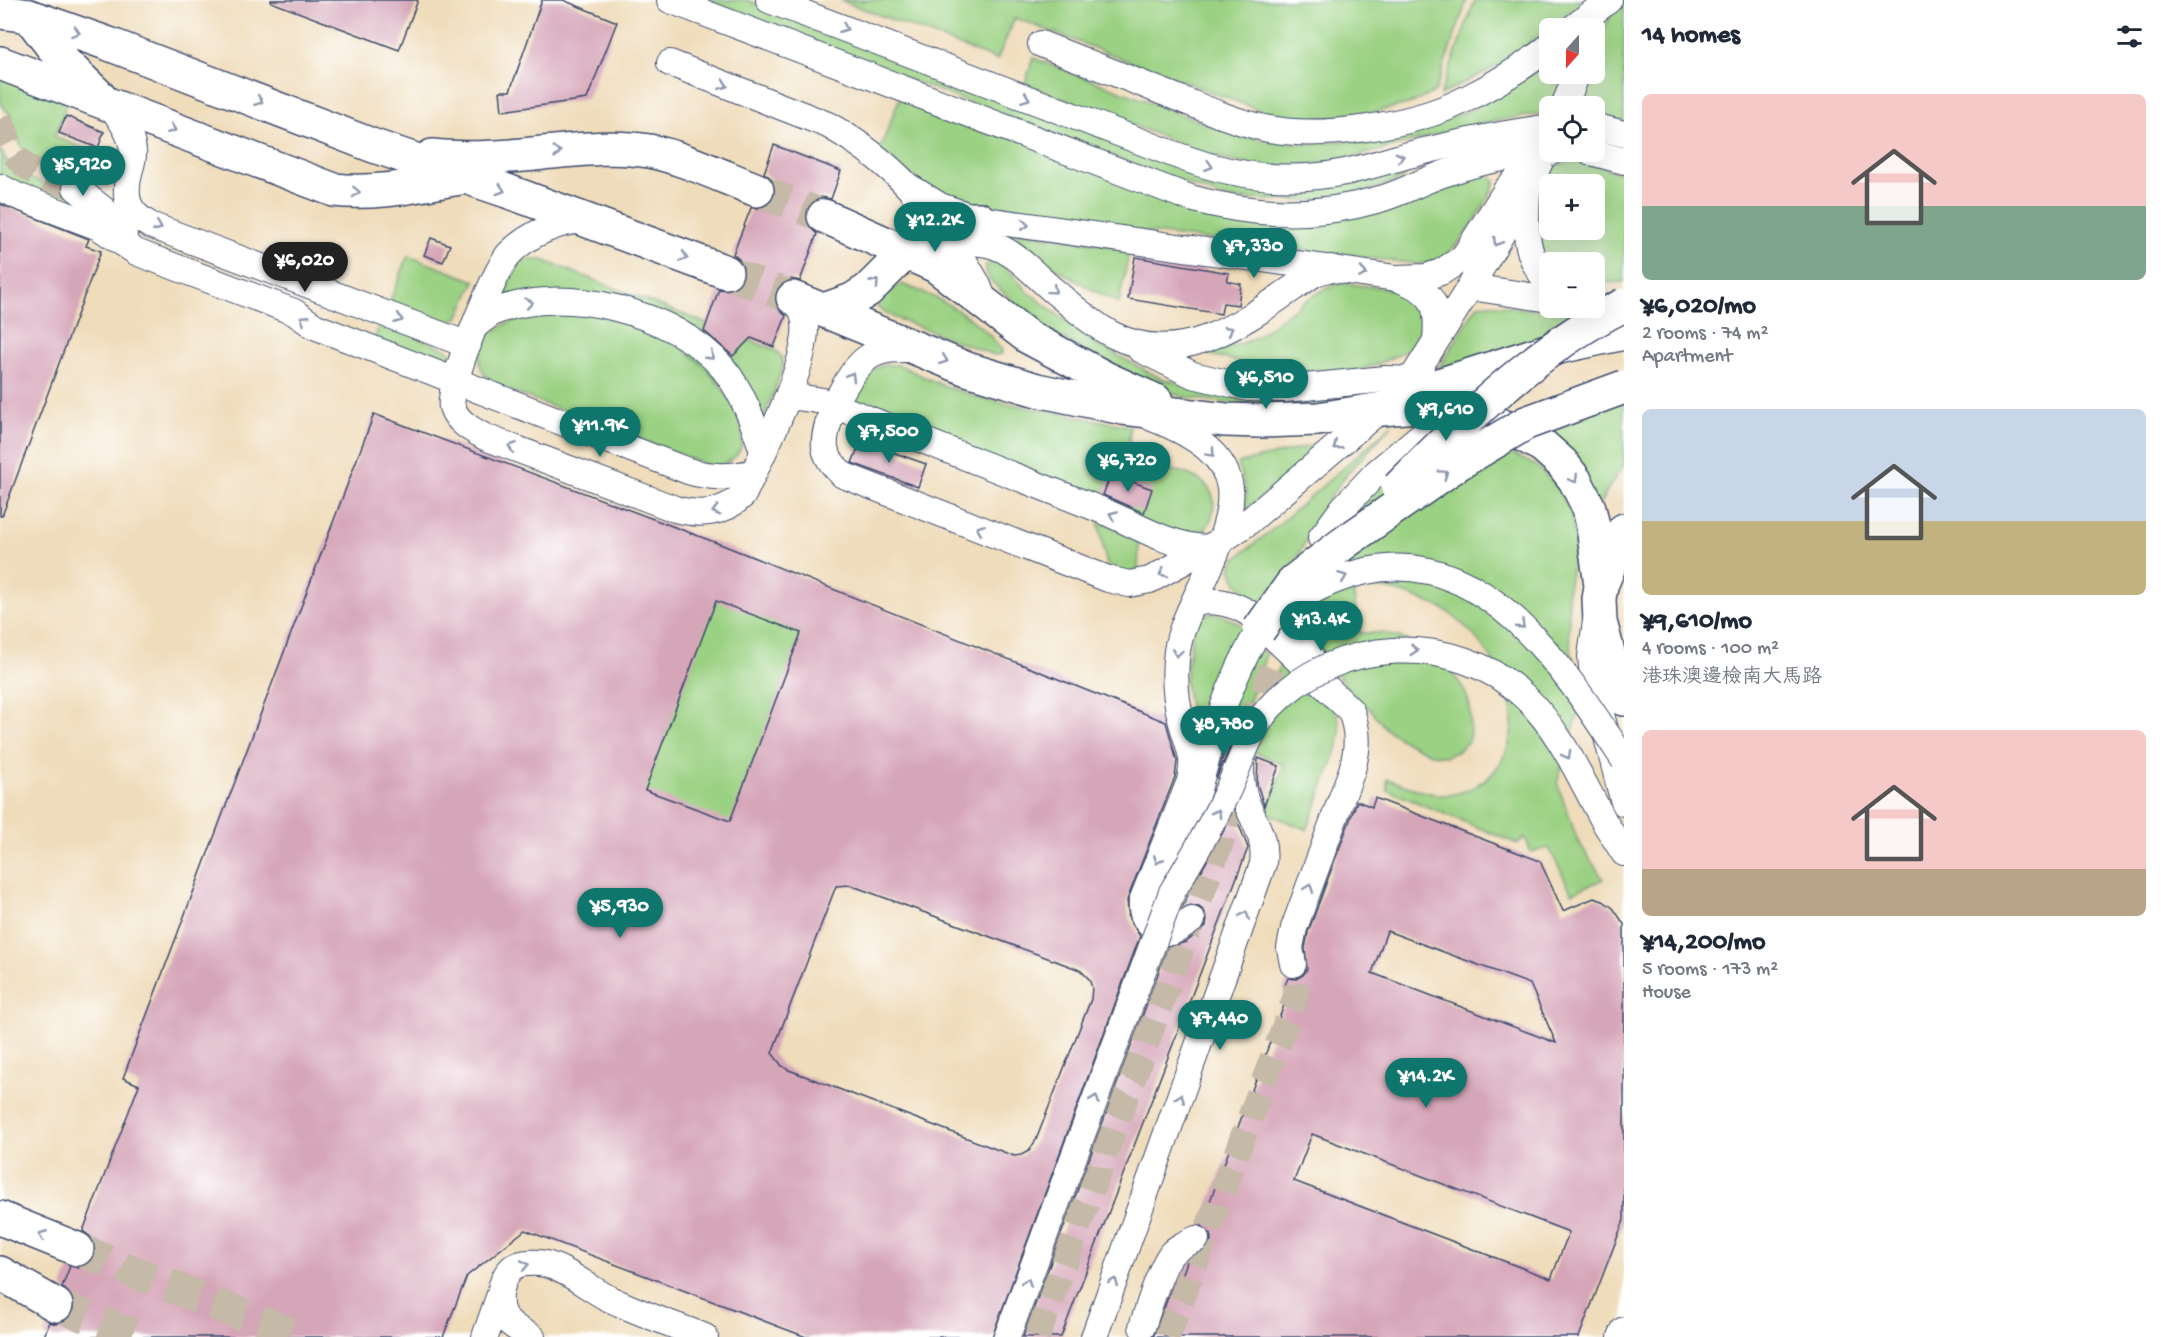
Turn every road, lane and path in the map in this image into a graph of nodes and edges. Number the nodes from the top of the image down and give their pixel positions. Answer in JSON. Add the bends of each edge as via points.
{"nodes":[{"id":1,"x":670,"y":0,"type":"edge"},
{"id":2,"x":770,"y":0,"type":"edge"},
{"id":3,"x":1607,"y":1,"type":"edge"},
{"id":4,"x":10,"y":18,"type":"edge"},
{"id":5,"x":1586,"y":18,"type":"edge"},
{"id":6,"x":1600,"y":18,"type":"edge"},
{"id":7,"x":1041,"y":44,"type":"dead end"},
{"id":8,"x":1539,"y":54,"type":"edge"},
{"id":9,"x":0,"y":63,"type":"edge"},
{"id":10,"x":670,"y":63,"type":"dead end"},
{"id":11,"x":112,"y":107,"type":"junction"},
{"id":12,"x":1539,"y":129,"type":"edge"},
{"id":13,"x":1605,"y":129,"type":"edge"},
{"id":14,"x":1624,"y":134,"type":"edge"},
{"id":15,"x":374,"y":146,"type":"junction"},
{"id":16,"x":1539,"y":149,"type":"edge"},
{"id":17,"x":1539,"y":156,"type":"edge"},
{"id":18,"x":1605,"y":156,"type":"edge"},
{"id":19,"x":1624,"y":161,"type":"edge"},
{"id":20,"x":1541,"y":162,"type":"edge"},
{"id":21,"x":128,"y":175,"type":"junction"},
{"id":22,"x":463,"y":177,"type":"junction"},
{"id":23,"x":0,"y":187,"type":"edge"},
{"id":24,"x":911,"y":188,"type":"junction"},
{"id":25,"x":757,"y":190,"type":"tunnel mouth"},
{"id":26,"x":1527,"y":191,"type":"junction"},
{"id":27,"x":824,"y":216,"type":"tunnel mouth"},
{"id":28,"x":979,"y":219,"type":"junction"},
{"id":29,"x":587,"y":220,"type":"junction"},
{"id":30,"x":948,"y":234,"type":"junction"},
{"id":31,"x":136,"y":252,"type":"junction"},
{"id":32,"x":906,"y":252,"type":"junction"},
{"id":33,"x":1330,"y":268,"type":"junction"},
{"id":34,"x":1539,"y":269,"type":"edge"},
{"id":35,"x":726,"y":272,"type":"tunnel mouth"},
{"id":36,"x":1396,"y":278,"type":"junction"},
{"id":37,"x":1470,"y":287,"type":"junction"},
{"id":38,"x":1539,"y":297,"type":"edge"},
{"id":39,"x":793,"y":298,"type":"joint"},
{"id":40,"x":354,"y":302,"type":"junction"},
{"id":41,"x":986,"y":303,"type":"junction"},
{"id":42,"x":1607,"y":306,"type":"edge"},
{"id":43,"x":824,"y":310,"type":"junction"},
{"id":44,"x":1624,"y":333,"type":"edge"},
{"id":45,"x":472,"y":335,"type":"junction"},
{"id":46,"x":1113,"y":335,"type":"junction"},
{"id":47,"x":1028,"y":337,"type":"junction"},
{"id":48,"x":348,"y":339,"type":"junction"},
{"id":49,"x":1436,"y":340,"type":"junction"},
{"id":50,"x":914,"y":349,"type":"junction"},
{"id":51,"x":455,"y":381,"type":"junction"},
{"id":52,"x":1624,"y":387,"type":"edge"},
{"id":53,"x":1448,"y":396,"type":"junction"},
{"id":54,"x":786,"y":400,"type":"junction"},
{"id":55,"x":1383,"y":401,"type":"junction"},
{"id":56,"x":836,"y":405,"type":"junction"},
{"id":57,"x":1123,"y":408,"type":"junction"},
{"id":58,"x":1203,"y":416,"type":"junction"},
{"id":59,"x":1532,"y":440,"type":"junction"},
{"id":60,"x":1411,"y":443,"type":"junction"},
{"id":61,"x":759,"y":461,"type":"junction"},
{"id":62,"x":1624,"y":530,"type":"edge"},
{"id":63,"x":1332,"y":540,"type":"junction"},
{"id":64,"x":1215,"y":544,"type":"junction"},
{"id":65,"x":1301,"y":584,"type":"dead end"},
{"id":66,"x":1600,"y":592,"type":"junction"},
{"id":67,"x":1194,"y":602,"type":"junction"},
{"id":68,"x":1259,"y":630,"type":"junction"},
{"id":69,"x":1330,"y":693,"type":"junction"},
{"id":70,"x":1624,"y":699,"type":"edge"},
{"id":71,"x":1242,"y":752,"type":"tunnel mouth"},
{"id":72,"x":1624,"y":760,"type":"edge"},
{"id":73,"x":1624,"y":803,"type":"edge"},
{"id":74,"x":1624,"y":853,"type":"edge"},
{"id":75,"x":1172,"y":892,"type":"junction"},
{"id":76,"x":1192,"y":920,"type":"dead end"},
{"id":77,"x":1293,"y":964,"type":"tunnel mouth"},
{"id":78,"x":0,"y":1218,"type":"edge"},
{"id":79,"x":1196,"y":1239,"type":"dead end"},
{"id":80,"x":76,"y":1249,"type":"tunnel mouth"},
{"id":81,"x":0,"y":1273,"type":"edge"},
{"id":82,"x":499,"y":1297,"type":"junction"},
{"id":83,"x":0,"y":1299,"type":"edge"},
{"id":84,"x":1142,"y":1327,"type":"dead end"},
{"id":85,"x":1624,"y":1330,"type":"edge"},
{"id":86,"x":485,"y":1337,"type":"edge"},
{"id":87,"x":532,"y":1337,"type":"edge"},
{"id":88,"x":705,"y":1337,"type":"edge"},
{"id":89,"x":1008,"y":1337,"type":"edge"},
{"id":90,"x":1094,"y":1337,"type":"edge"},
{"id":91,"x":1621,"y":1337,"type":"edge"}],
"edges":[{"from":1,"to":16,"type":"street","via":[[1225,208],[1290,213],[1353,206],[1382,199],[1460,168]]},
{"from":2,"to":12,"type":"street","one_way":true,"via":[[1232,173],[1316,177],[1444,146]]},
{"from":3,"to":5,"type":"street"},
{"from":3,"to":6,"type":"street"},
{"from":4,"to":11,"type":"main road"},
{"from":4,"to":15,"type":"main road","one_way":true,"via":[[109,44]]},
{"from":7,"to":8,"type":"street","via":[[1226,117],[1296,132],[1333,132],[1420,116],[1463,100]]},
{"from":9,"to":11,"type":"main road"},
{"from":10,"to":24,"type":"street","one_way":true,"via":[[828,125],[869,151]]},
{"from":11,"to":21,"type":"street","via":[[131,142],[133,157]]},
{"from":11,"to":22,"type":"main road","one_way":true,"via":[[334,190],[372,192]]},
{"from":13,"to":14,"type":"street"},
{"from":15,"to":22,"type":"main road"},
{"from":15,"to":25,"type":"main road","one_way":true,"via":[[452,158],[631,149],[670,157]]},
{"from":17,"to":36,"type":"street","via":[[1507,189],[1463,258],[1426,277]]},
{"from":18,"to":19,"type":"street"},
{"from":20,"to":26,"type":"street"},
{"from":21,"to":31,"type":"street","via":[[112,190],[92,192],[76,188],[104,210]]},
{"from":21,"to":40,"type":"street","one_way":true,"via":[[129,207],[150,225]]},
{"from":22,"to":29,"type":"main road","one_way":true},
{"from":23,"to":31,"type":"street","via":[[99,227]]},
{"from":24,"to":28,"type":"street","via":[[940,206]]},
{"from":24,"to":30,"type":"street"},
{"from":26,"to":34,"type":"street","via":[[1526,238]]},
{"from":26,"to":37,"type":"street","one_way":true},
{"from":27,"to":32,"type":"main road"},
{"from":28,"to":30,"type":"main road","via":[[959,219]]},
{"from":28,"to":33,"type":"street","one_way":true},
{"from":29,"to":35,"type":"main road","one_way":true},
{"from":29,"to":45,"type":"street","via":[[557,225],[508,255]]},
{"from":30,"to":32,"type":"main road"},
{"from":30,"to":41,"type":"street"},
{"from":30,"to":46,"type":"street","one_way":true,"via":[[990,244],[1011,255]]},
{"from":48,"to":31,"type":"street","one_way":true,"via":[[314,326],[294,312]]},
{"from":32,"to":41,"type":"main road","via":[[936,266]]},
{"from":43,"to":32,"type":"main road","one_way":true,"via":[[868,290]]},
{"from":33,"to":36,"type":"street","one_way":true},
{"from":46,"to":33,"type":"street","one_way":true,"via":[[1145,345],[1191,344],[1220,335],[1315,273]]},
{"from":36,"to":49,"type":"street","via":[[1430,298],[1437,320]]},
{"from":37,"to":38,"type":"street"},
{"from":37,"to":49,"type":"street"},
{"from":39,"to":43,"type":"main road"},
{"from":39,"to":54,"type":"street","via":[[803,313],[805,340]]},
{"from":40,"to":45,"type":"street","one_way":true},
{"from":40,"to":48,"type":"street","via":[[358,320]]},
{"from":41,"to":47,"type":"main road"},
{"from":42,"to":63,"type":"main road","bridge":true,"via":[[1605,315],[1506,385]]},
{"from":43,"to":50,"type":"main road"},
{"from":44,"to":53,"type":"main road","bridge":true,"via":[[1496,366]]},
{"from":45,"to":51,"type":"street"},
{"from":45,"to":61,"type":"street","one_way":true,"via":[[492,313],[539,301],[596,303],[652,320],[706,351],[723,368],[748,409]]},
{"from":46,"to":55,"type":"street","via":[[1193,375],[1248,388],[1385,379]]},
{"from":47,"to":57,"type":"main road","via":[[1065,371]]},
{"from":47,"to":58,"type":"main road","via":[[1152,400]]},
{"from":48,"to":51,"type":"street"},
{"from":49,"to":55,"type":"street"},
{"from":56,"to":50,"type":"street","one_way":true,"via":[[856,368],[872,354]]},
{"from":50,"to":57,"type":"main road","one_way":true,"via":[[1011,383]]},
{"from":51,"to":61,"type":"street","via":[[703,476],[732,477]]},
{"from":61,"to":51,"type":"street","one_way":true,"via":[[743,495],[734,504],[701,514],[675,509],[470,429],[452,407]]},
{"from":63,"to":52,"type":"main road","one_way":true,"bridge":true,"via":[[1526,423]]},
{"from":53,"to":55,"type":"main road","via":[[1437,404]]},
{"from":53,"to":59,"type":"main road"},
{"from":53,"to":60,"type":"street"},
{"from":54,"to":56,"type":"street","via":[[808,397]]},
{"from":54,"to":61,"type":"street"},
{"from":55,"to":58,"type":"main road","via":[[1300,420],[1226,420]]},
{"from":55,"to":64,"type":"street","one_way":true,"via":[[1247,523]]},
{"from":64,"to":56,"type":"street","one_way":true,"via":[[1172,543],[1113,515]]},
{"from":64,"to":56,"type":"street","one_way":true,"via":[[1150,580],[1129,584],[1108,579],[843,475],[826,451],[825,440]]},
{"from":57,"to":58,"type":"main road"},
{"from":57,"to":64,"type":"street","one_way":true,"via":[[1182,431],[1215,455],[1230,487],[1230,514]]},
{"from":59,"to":60,"type":"street","via":[[1502,432],[1455,430]]},
{"from":59,"to":66,"type":"main road","one_way":true,"via":[[1562,463],[1583,494],[1593,526]]},
{"from":60,"to":63,"type":"street","via":[[1342,508]]},
{"from":62,"to":66,"type":"main road"},
{"from":63,"to":68,"type":"main road","bridge":true,"via":[[1294,581]]},
{"from":64,"to":67,"type":"street"},
{"from":65,"to":69,"type":"street","via":[[1298,616],[1302,640]]},
{"from":66,"to":70,"type":"main road","via":[[1600,622]]},
{"from":66,"to":73,"type":"street","via":[[1592,656],[1594,687]]},
{"from":67,"to":69,"type":"street","via":[[1220,601],[1250,614]]},
{"from":67,"to":76,"type":"street","one_way":true,"via":[[1180,638],[1175,674],[1180,717],[1193,760],[1191,781],[1141,910],[1145,920],[1157,930],[1173,932]]},
{"from":68,"to":72,"type":"street","one_way":true,"bridge":true,"via":[[1313,590],[1350,574],[1406,566],[1462,583],[1517,620],[1560,668]]},
{"from":68,"to":75,"type":"street","bridge":true,"via":[[1233,681],[1209,749]]},
{"from":77,"to":69,"type":"street","one_way":true,"via":[[1290,948],[1294,928],[1357,749],[1357,727],[1351,711]]},
{"from":90,"to":71,"type":"street","one_way":true,"via":[[1263,864],[1262,839],[1241,782]]},
{"from":75,"to":74,"type":"street","one_way":true,"bridge":true,"via":[[1224,798],[1253,730],[1270,708],[1324,667],[1377,651],[1425,651],[1454,657],[1476,665],[1525,696],[1558,737]]},
{"from":89,"to":75,"type":"street","one_way":true,"bridge":true},
{"from":80,"to":78,"type":"main road","one_way":true},
{"from":79,"to":84,"type":"street","via":[[1172,1253]]},
{"from":81,"to":83,"type":"main road","via":[[47,1300],[19,1294]]},
{"from":82,"to":86,"type":"street"},
{"from":82,"to":87,"type":"street","via":[[503,1314]]},
{"from":82,"to":88,"type":"street","one_way":true,"via":[[512,1268],[539,1263],[561,1270],[616,1302]]},
{"from":85,"to":91,"type":"street"}]}
